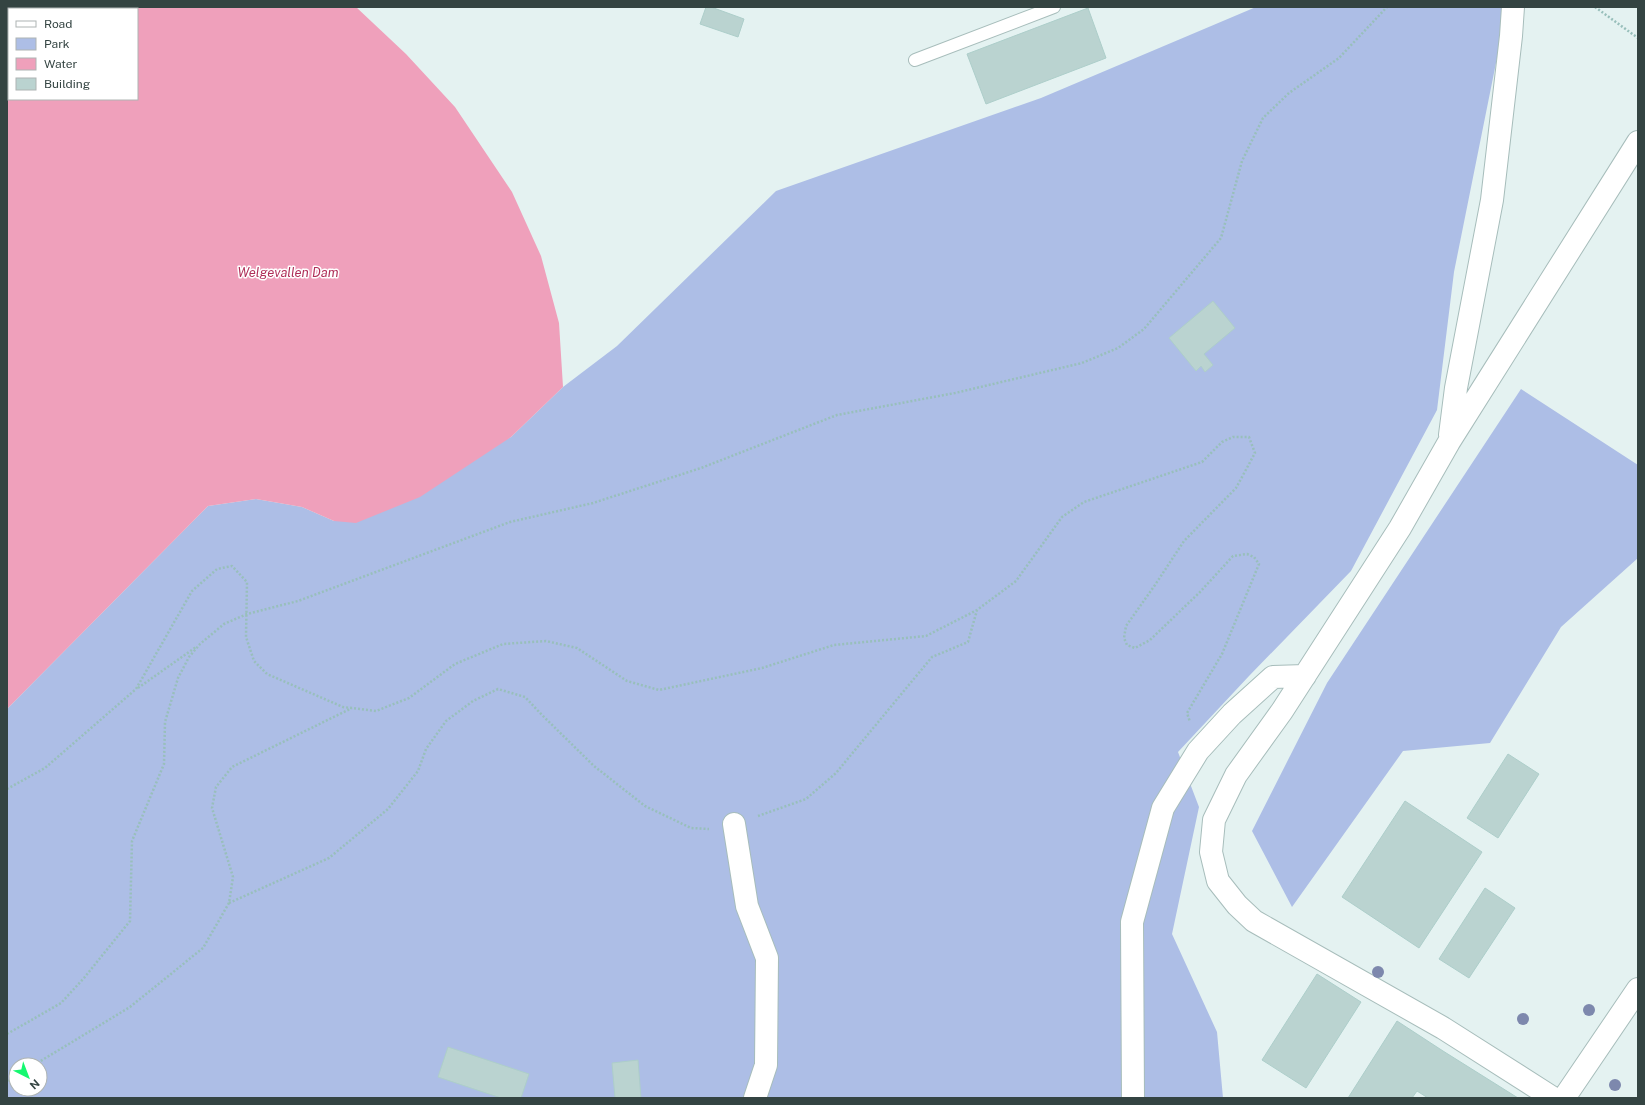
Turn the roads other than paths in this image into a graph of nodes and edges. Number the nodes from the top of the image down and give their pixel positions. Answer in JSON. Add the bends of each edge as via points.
{"nodes":[{"id":1,"x":1054,"y":7,"type":"edge"},
{"id":2,"x":1513,"y":7,"type":"edge"},
{"id":3,"x":915,"y":60,"type":"dead end"},
{"id":4,"x":1638,"y":142,"type":"edge"},
{"id":5,"x":1449,"y":442,"type":"junction"},
{"id":6,"x":1305,"y":676,"type":"junction"},
{"id":7,"x":734,"y":824,"type":"road end"},
{"id":8,"x":1638,"y":989,"type":"edge"},
{"id":9,"x":756,"y":1098,"type":"edge"},
{"id":10,"x":1133,"y":1098,"type":"edge"},
{"id":11,"x":1553,"y":1098,"type":"edge"},
{"id":12,"x":1564,"y":1098,"type":"edge"}],
"edges":[{"from":1,"to":3,"type":"lane"},
{"from":2,"to":5,"type":"street","via":[[1492,200],[1456,388]]},
{"from":4,"to":5,"type":"street"},
{"from":5,"to":6,"type":"street","via":[[1400,528]]},
{"from":6,"to":10,"type":"street","via":[[1273,677],[1232,714],[1198,751],[1163,808],[1132,922]]},
{"from":6,"to":11,"type":"street","via":[[1236,775],[1214,820],[1211,852],[1218,881],[1254,921],[1443,1028]]},
{"from":7,"to":9,"type":"street","via":[[747,906],[767,958],[766,1065]]},
{"from":8,"to":12,"type":"street"}]}
